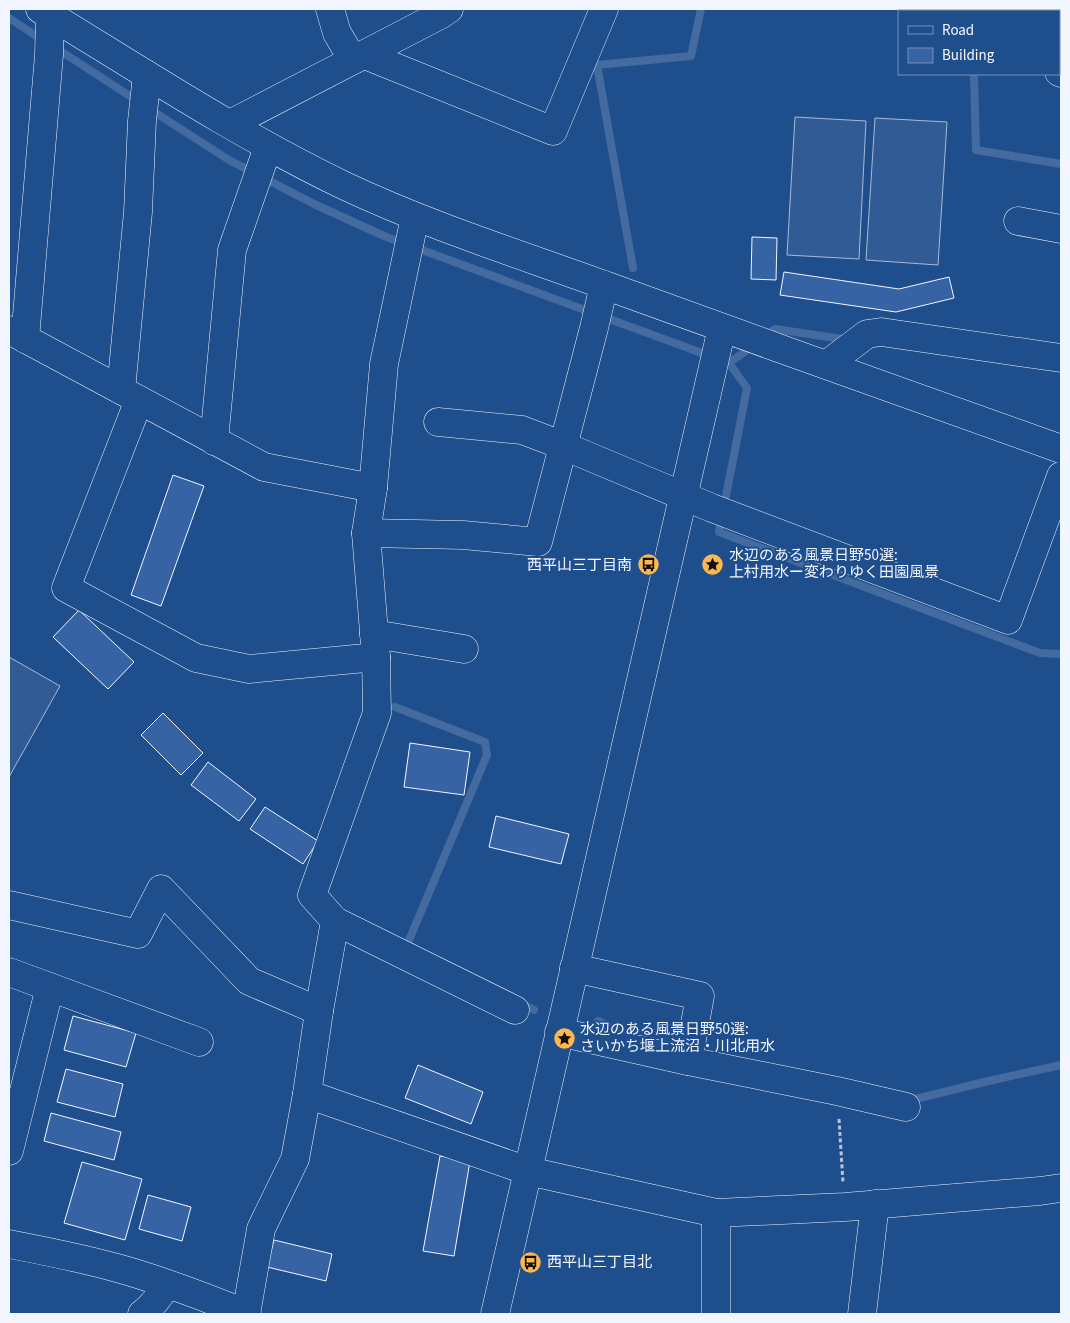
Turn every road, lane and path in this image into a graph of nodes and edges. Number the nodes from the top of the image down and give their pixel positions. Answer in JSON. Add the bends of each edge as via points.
{"nodes":[{"id":1,"x":330,"y":9,"type":"edge"},
{"id":2,"x":448,"y":9,"type":"edge"},
{"id":3,"x":604,"y":9,"type":"edge"},
{"id":4,"x":48,"y":29,"type":"edge"},
{"id":5,"x":359,"y":57,"type":"junction"},
{"id":6,"x":144,"y":98,"type":"junction"},
{"id":7,"x":230,"y":124,"type":"junction"},
{"id":8,"x":262,"y":165,"type":"junction"},
{"id":9,"x":1018,"y":222,"type":"dead end"},
{"id":10,"x":1061,"y":229,"type":"edge"},
{"id":11,"x":411,"y":236,"type":"junction"},
{"id":12,"x":599,"y":305,"type":"junction"},
{"id":13,"x":17,"y":334,"type":"edge"},
{"id":14,"x":717,"y":349,"type":"junction"},
{"id":15,"x":1061,"y":358,"type":"edge"},
{"id":16,"x":826,"y":365,"type":"junction"},
{"id":17,"x":130,"y":395,"type":"junction"},
{"id":18,"x":438,"y":422,"type":"dead end"},
{"id":19,"x":214,"y":440,"type":"junction"},
{"id":20,"x":564,"y":446,"type":"junction"},
{"id":21,"x":1061,"y":449,"type":"edge"},
{"id":22,"x":1061,"y":476,"type":"edge"},
{"id":23,"x":372,"y":488,"type":"junction"},
{"id":24,"x":683,"y":497,"type":"junction"},
{"id":25,"x":366,"y":533,"type":"junction"},
{"id":26,"x":375,"y":645,"type":"junction"},
{"id":27,"x":464,"y":649,"type":"dead end"},
{"id":28,"x":9,"y":905,"type":"edge"},
{"id":29,"x":335,"y":921,"type":"junction"},
{"id":30,"x":574,"y":968,"type":"junction"},
{"id":31,"x":9,"y":972,"type":"edge"},
{"id":32,"x":50,"y":987,"type":"junction"},
{"id":33,"x":515,"y":1010,"type":"dead end"},
{"id":34,"x":319,"y":1011,"type":"junction"},
{"id":35,"x":559,"y":1032,"type":"junction"},
{"id":36,"x":200,"y":1042,"type":"dead end"},
{"id":37,"x":688,"y":1061,"type":"junction"},
{"id":38,"x":837,"y":1091,"type":"junction"},
{"id":39,"x":307,"y":1094,"type":"junction"},
{"id":40,"x":906,"y":1107,"type":"dead end"},
{"id":41,"x":9,"y":1152,"type":"edge"},
{"id":42,"x":528,"y":1171,"type":"junction"},
{"id":43,"x":1061,"y":1188,"type":"edge"},
{"id":44,"x":875,"y":1204,"type":"junction"},
{"id":45,"x":845,"y":1207,"type":"junction"},
{"id":46,"x":716,"y":1212,"type":"junction"},
{"id":47,"x":9,"y":1244,"type":"edge"},
{"id":48,"x":167,"y":1284,"type":"junction"},
{"id":49,"x":142,"y":1314,"type":"edge"},
{"id":50,"x":247,"y":1314,"type":"edge"},
{"id":51,"x":495,"y":1314,"type":"edge"},
{"id":52,"x":716,"y":1314,"type":"edge"},
{"id":53,"x":862,"y":1314,"type":"edge"}],
"edges":[{"from":1,"to":5,"type":"street","via":[[338,33]]},
{"from":2,"to":5,"type":"street"},
{"from":3,"to":5,"type":"street","via":[[553,131]]},
{"from":4,"to":6,"type":"street"},
{"from":4,"to":13,"type":"street"},
{"from":5,"to":7,"type":"street"},
{"from":6,"to":7,"type":"street"},
{"from":6,"to":17,"type":"street"},
{"from":7,"to":8,"type":"street"},
{"from":8,"to":11,"type":"street","via":[[345,186]]},
{"from":8,"to":19,"type":"street","via":[[232,250]]},
{"from":9,"to":10,"type":"street"},
{"from":11,"to":12,"type":"street"},
{"from":11,"to":23,"type":"street","via":[[384,364]]},
{"from":12,"to":14,"type":"street"},
{"from":12,"to":20,"type":"street"},
{"from":13,"to":17,"type":"street"},
{"from":14,"to":16,"type":"street"},
{"from":14,"to":24,"type":"street"},
{"from":15,"to":16,"type":"street","via":[[881,332],[867,334]]},
{"from":16,"to":21,"type":"street"},
{"from":17,"to":19,"type":"street"},
{"from":17,"to":26,"type":"street","via":[[66,588],[196,658],[250,669]]},
{"from":18,"to":20,"type":"street","via":[[522,430]]},
{"from":19,"to":23,"type":"street","via":[[264,467]]},
{"from":20,"to":24,"type":"street"},
{"from":20,"to":25,"type":"street","via":[[538,542],[463,535]]},
{"from":22,"to":24,"type":"street","via":[[1008,620]]},
{"from":23,"to":25,"type":"street"},
{"from":24,"to":30,"type":"street"},
{"from":25,"to":26,"type":"street"},
{"from":26,"to":27,"type":"street"},
{"from":26,"to":29,"type":"street","via":[[377,713],[312,895]]},
{"from":28,"to":34,"type":"street","via":[[138,934],[161,889],[249,981]]},
{"from":29,"to":33,"type":"street"},
{"from":29,"to":34,"type":"street"},
{"from":30,"to":35,"type":"street"},
{"from":30,"to":37,"type":"street","via":[[700,996]]},
{"from":31,"to":32,"type":"street"},
{"from":32,"to":36,"type":"street"},
{"from":32,"to":41,"type":"street"},
{"from":34,"to":39,"type":"street"},
{"from":35,"to":37,"type":"street"},
{"from":35,"to":42,"type":"street"},
{"from":37,"to":38,"type":"street"},
{"from":38,"to":40,"type":"street"},
{"from":38,"to":45,"type":"path"},
{"from":39,"to":42,"type":"street"},
{"from":39,"to":50,"type":"street","via":[[295,1159],[261,1229]]},
{"from":42,"to":46,"type":"street"},
{"from":42,"to":51,"type":"street"},
{"from":43,"to":44,"type":"street"},
{"from":44,"to":45,"type":"street"},
{"from":44,"to":53,"type":"street"},
{"from":45,"to":46,"type":"street"},
{"from":46,"to":52,"type":"street"},
{"from":47,"to":48,"type":"street","via":[[60,1253]]},
{"from":48,"to":49,"type":"street","via":[[152,1307]]},
{"from":48,"to":50,"type":"street"}]}
